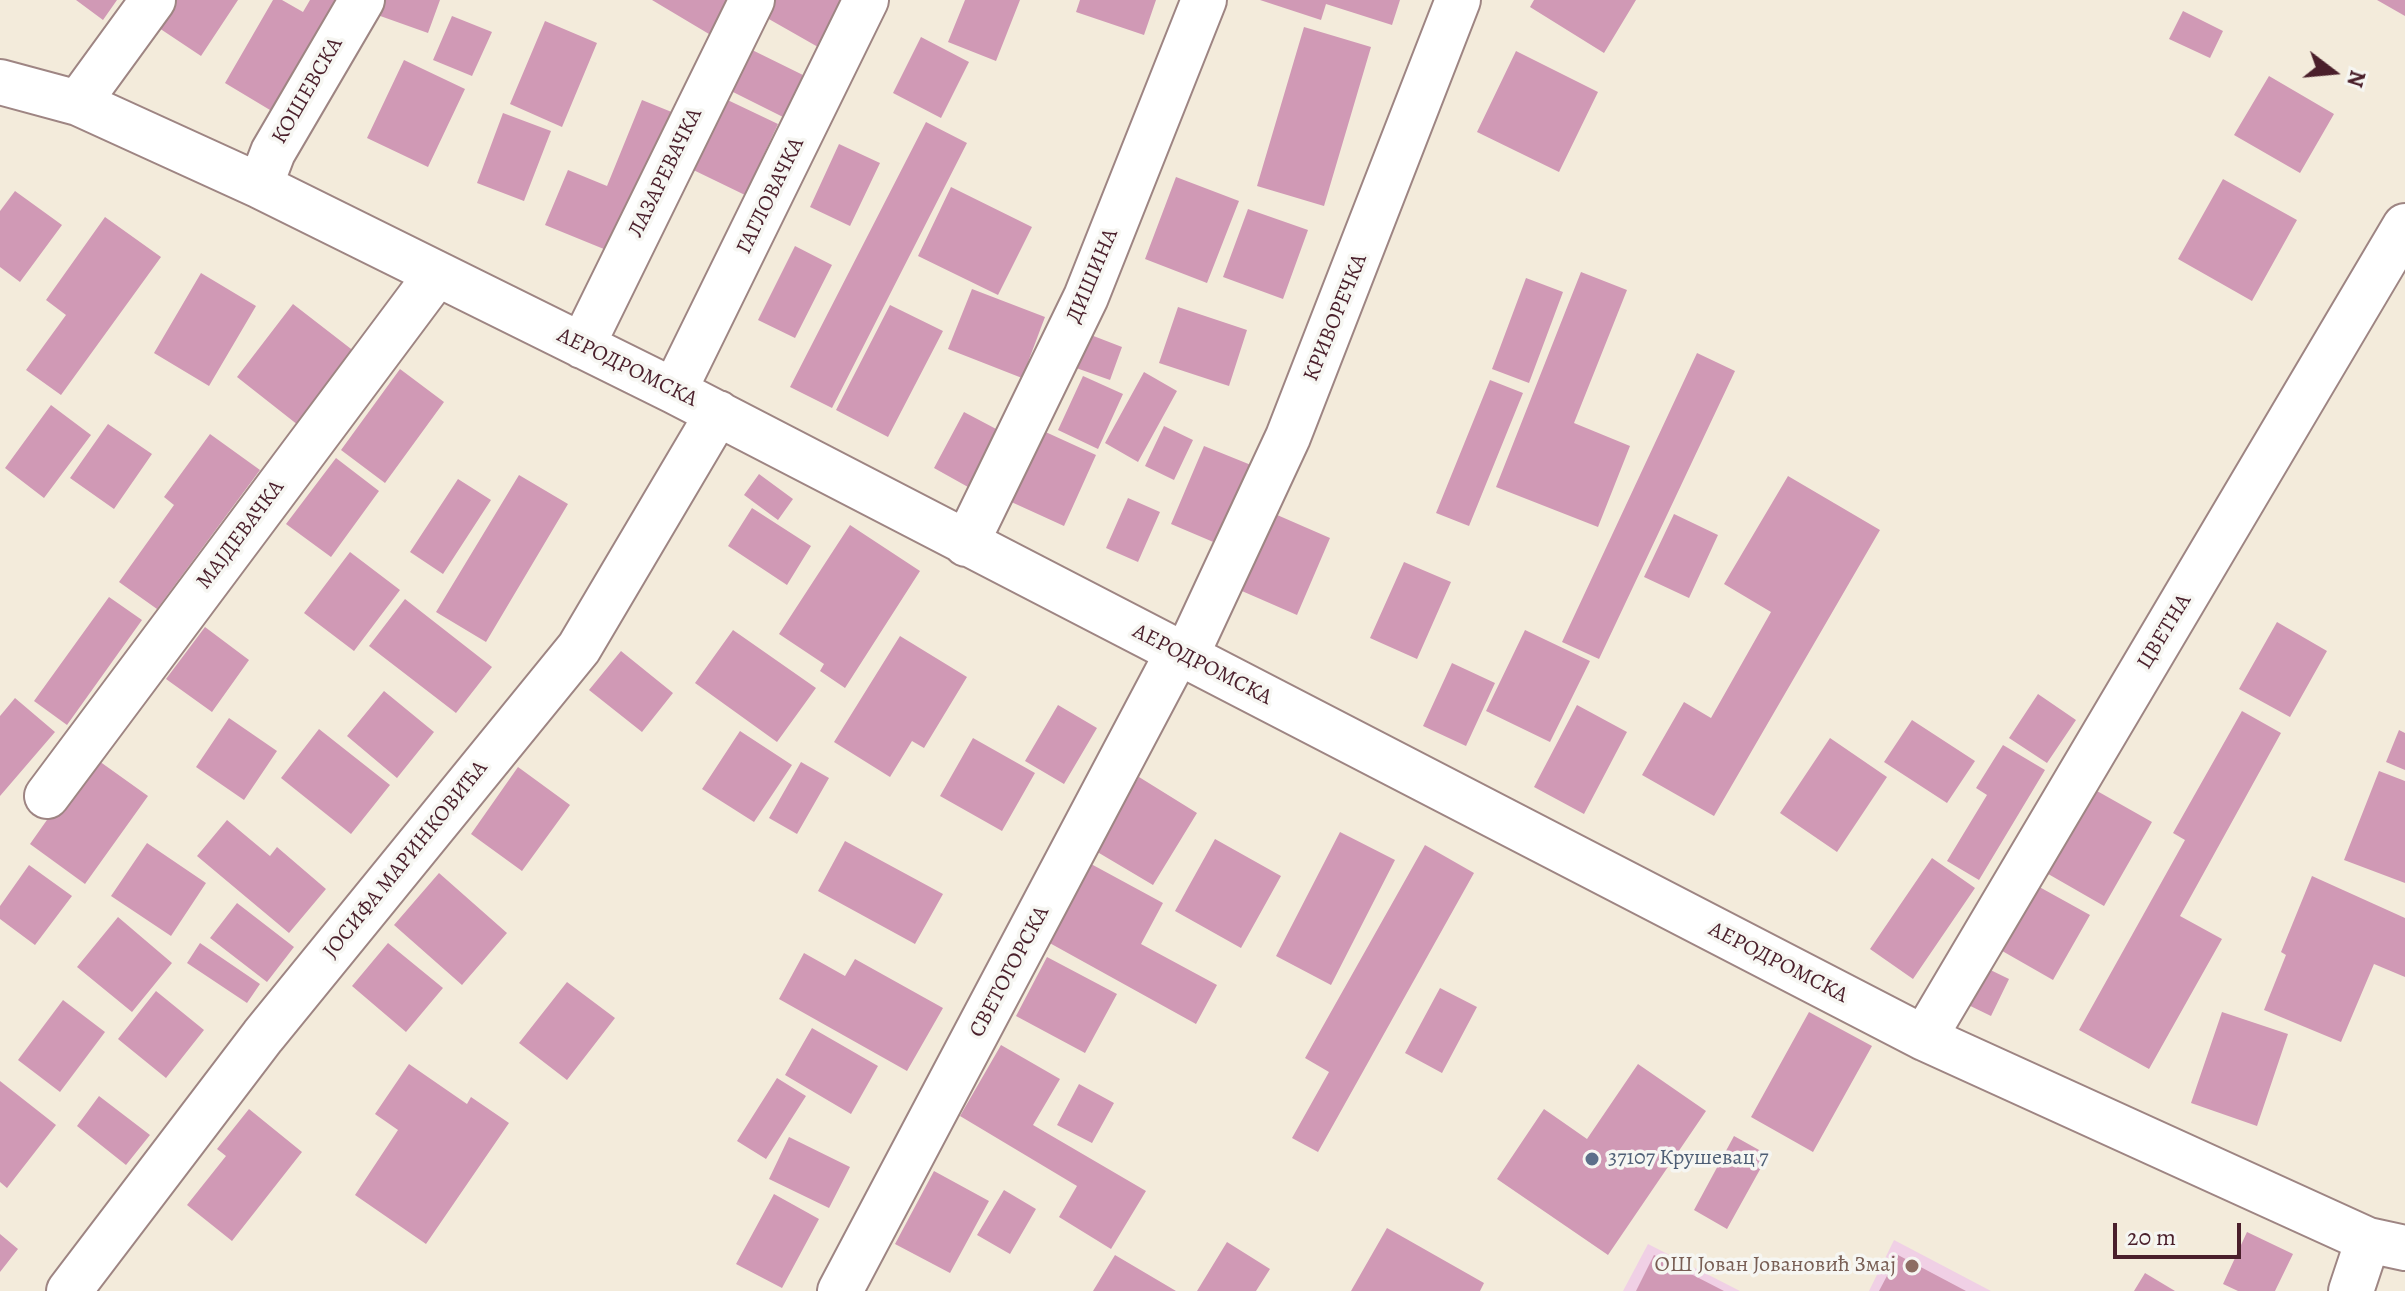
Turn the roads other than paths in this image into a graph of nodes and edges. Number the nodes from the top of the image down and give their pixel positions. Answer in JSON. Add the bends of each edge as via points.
{"nodes":[{"id":1,"x":153,"y":0,"type":"edge"},
{"id":2,"x":362,"y":0,"type":"edge"},
{"id":3,"x":752,"y":0,"type":"edge"},
{"id":4,"x":866,"y":0,"type":"edge"},
{"id":5,"x":1204,"y":0,"type":"edge"},
{"id":6,"x":1458,"y":0,"type":"edge"},
{"id":7,"x":0,"y":82,"type":"edge"},
{"id":8,"x":78,"y":103,"type":"junction"},
{"id":9,"x":260,"y":186,"type":"junction"},
{"id":10,"x":2405,"y":226,"type":"edge"},
{"id":11,"x":437,"y":274,"type":"junction"},
{"id":12,"x":582,"y":346,"type":"junction"},
{"id":13,"x":674,"y":391,"type":"junction"},
{"id":14,"x":718,"y":413,"type":"junction"},
{"id":15,"x":966,"y":544,"type":"junction"},
{"id":16,"x":1187,"y":646,"type":"junction"},
{"id":17,"x":47,"y":796,"type":"dead end"},
{"id":18,"x":1924,"y":1038,"type":"junction"},
{"id":19,"x":2386,"y":1244,"type":"edge"},
{"id":20,"x":69,"y":1291,"type":"edge"},
{"id":21,"x":840,"y":1291,"type":"edge"},
{"id":22,"x":2351,"y":1291,"type":"edge"}],
"edges":[{"from":1,"to":8,"type":"street"},
{"from":2,"to":9,"type":"street","name":"КОШЕВСКА","via":[[273,152]]},
{"from":3,"to":12,"type":"street","name":"ЛАЗАРЕВАЧКА"},
{"from":4,"to":13,"type":"street","name":"ГАГЛОВАЧКА"},
{"from":5,"to":15,"type":"street","name":"ДИШИНА","via":[[1086,297]]},
{"from":6,"to":16,"type":"street","name":"КРИВОРЕЧКА","via":[[1288,437]]},
{"from":7,"to":8,"type":"street","name":"АЕРОДРОМСКА"},
{"from":8,"to":9,"type":"street","name":"АЕРОДРОМСКА"},
{"from":9,"to":11,"type":"street","name":"АЕРОДРОМСКА"},
{"from":10,"to":18,"type":"street","name":"ЦВЕТНА"},
{"from":11,"to":12,"type":"street","name":"АЕРОДРОМСКА"},
{"from":11,"to":17,"type":"street","name":"МАЈДЕВАЧКА"},
{"from":12,"to":13,"type":"street","name":"АЕРОДРОМСКА"},
{"from":13,"to":14,"type":"street","name":"АЕРОДРОМСКА"},
{"from":14,"to":15,"type":"street","name":"АЕРОДРОМСКА"},
{"from":14,"to":20,"type":"street","name":"ЈОСИФА МАРИНКОВИЋА","via":[[579,648],[263,1036]]},
{"from":15,"to":16,"type":"street","name":"АЕРОДРОМСКА"},
{"from":16,"to":18,"type":"street","name":"АЕРОДРОМСКА"},
{"from":16,"to":21,"type":"street","name":"СВЕТОГОРСКА"},
{"from":18,"to":19,"type":"street","name":"АЕРОДРОМСКА"},
{"from":19,"to":22,"type":"street"}]}
